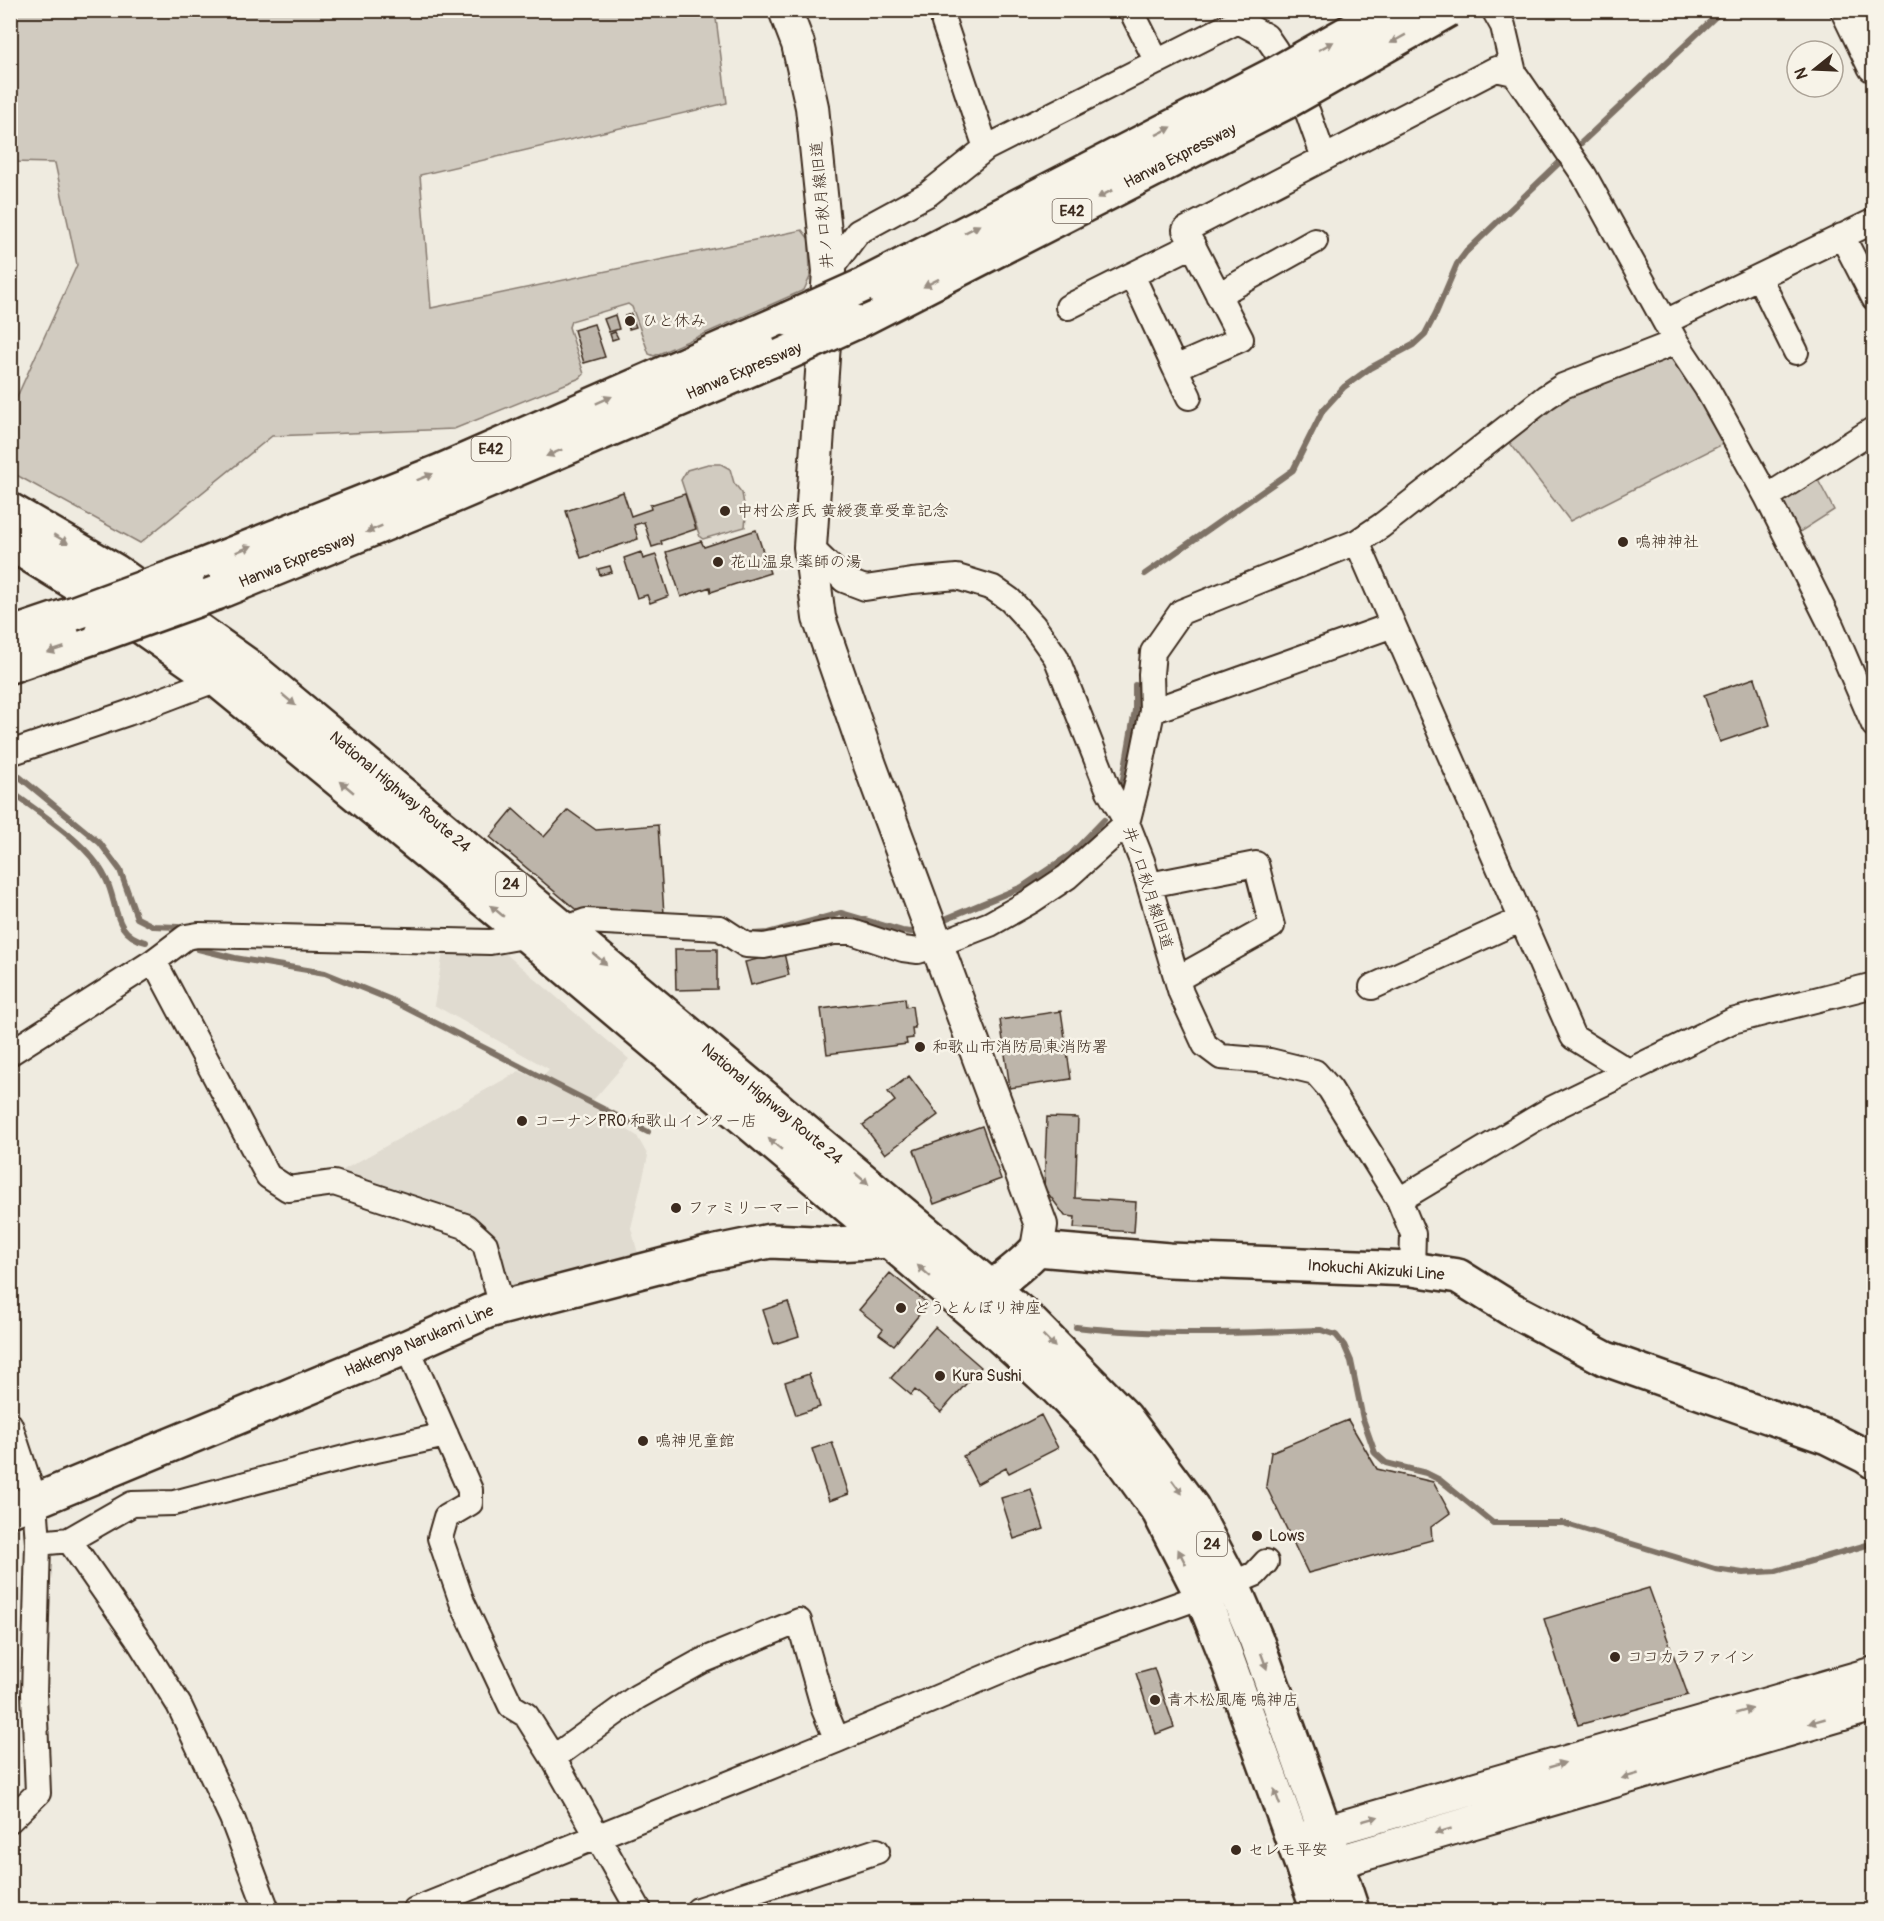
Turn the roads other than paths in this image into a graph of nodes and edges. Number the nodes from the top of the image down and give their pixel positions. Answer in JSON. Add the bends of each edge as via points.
{"nodes":[{"id":1,"x":785,"y":10,"type":"edge"},
{"id":2,"x":1131,"y":10,"type":"edge"},
{"id":3,"x":1388,"y":10,"type":"edge"},
{"id":4,"x":1448,"y":10,"type":"edge"},
{"id":5,"x":1494,"y":10,"type":"edge"},
{"id":6,"x":1847,"y":10,"type":"edge"},
{"id":7,"x":944,"y":23,"type":"dead end"},
{"id":8,"x":1157,"y":62,"type":"junction"},
{"id":9,"x":1874,"y":66,"type":"edge"},
{"id":10,"x":1514,"y":73,"type":"junction"},
{"id":11,"x":1281,"y":88,"type":"junction"},
{"id":12,"x":986,"y":148,"type":"junction"},
{"id":13,"x":1324,"y":158,"type":"junction"},
{"id":14,"x":1874,"y":221,"type":"edge"},
{"id":15,"x":1842,"y":236,"type":"junction"},
{"id":16,"x":1315,"y":241,"type":"dead end"},
{"id":17,"x":1193,"y":245,"type":"junction"},
{"id":18,"x":829,"y":271,"type":"junction"},
{"id":19,"x":1132,"y":275,"type":"junction"},
{"id":20,"x":1759,"y":277,"type":"junction"},
{"id":21,"x":1218,"y":295,"type":"junction"},
{"id":22,"x":1874,"y":298,"type":"edge"},
{"id":23,"x":1068,"y":307,"type":"dead end"},
{"id":24,"x":1670,"y":332,"type":"junction"},
{"id":25,"x":1796,"y":352,"type":"dead end"},
{"id":26,"x":1175,"y":368,"type":"junction"},
{"id":27,"x":1189,"y":397,"type":"dead end"},
{"id":28,"x":1874,"y":429,"type":"edge"},
{"id":29,"x":1767,"y":497,"type":"junction"},
{"id":30,"x":12,"y":526,"type":"edge"},
{"id":31,"x":1357,"y":542,"type":"junction"},
{"id":32,"x":810,"y":547,"type":"junction"},
{"id":33,"x":1393,"y":626,"type":"junction"},
{"id":34,"x":10,"y":635,"type":"edge"},
{"id":35,"x":10,"y":666,"type":"edge"},
{"id":36,"x":250,"y":667,"type":"junction"},
{"id":37,"x":216,"y":679,"type":"junction"},
{"id":38,"x":1152,"y":711,"type":"junction"},
{"id":39,"x":1874,"y":725,"type":"edge"},
{"id":40,"x":10,"y":753,"type":"edge"},
{"id":41,"x":1127,"y":824,"type":"junction"},
{"id":42,"x":1149,"y":885,"type":"junction"},
{"id":43,"x":1522,"y":919,"type":"junction"},
{"id":44,"x":564,"y":929,"type":"junction"},
{"id":45,"x":528,"y":936,"type":"junction"},
{"id":46,"x":936,"y":945,"type":"junction"},
{"id":47,"x":154,"y":961,"type":"junction"},
{"id":48,"x":1177,"y":979,"type":"junction"},
{"id":49,"x":1874,"y":985,"type":"edge"},
{"id":50,"x":1372,"y":987,"type":"dead end"},
{"id":51,"x":10,"y":1053,"type":"edge"},
{"id":52,"x":1628,"y":1071,"type":"junction"},
{"id":53,"x":1399,"y":1200,"type":"junction"},
{"id":54,"x":900,"y":1231,"type":"junction"},
{"id":55,"x":1037,"y":1249,"type":"junction"},
{"id":56,"x":1412,"y":1269,"type":"junction"},
{"id":57,"x":979,"y":1298,"type":"junction"},
{"id":58,"x":502,"y":1307,"type":"junction"},
{"id":59,"x":407,"y":1347,"type":"junction"},
{"id":60,"x":10,"y":1425,"type":"edge"},
{"id":61,"x":446,"y":1435,"type":"junction"},
{"id":62,"x":1874,"y":1462,"type":"edge"},
{"id":63,"x":23,"y":1506,"type":"edge"},
{"id":64,"x":69,"y":1540,"type":"junction"},
{"id":65,"x":38,"y":1543,"type":"junction"},
{"id":66,"x":1266,"y":1562,"type":"dead end"},
{"id":67,"x":1233,"y":1583,"type":"junction"},
{"id":68,"x":1202,"y":1596,"type":"junction"},
{"id":69,"x":1874,"y":1673,"type":"edge"},
{"id":70,"x":1874,"y":1705,"type":"edge"},
{"id":71,"x":837,"y":1740,"type":"junction"},
{"id":72,"x":552,"y":1758,"type":"junction"},
{"id":73,"x":10,"y":1820,"type":"edge"},
{"id":74,"x":1325,"y":1832,"type":"junction"},
{"id":75,"x":598,"y":1838,"type":"junction"},
{"id":76,"x":1293,"y":1841,"type":"junction"},
{"id":77,"x":877,"y":1851,"type":"dead end"},
{"id":78,"x":1336,"y":1862,"type":"junction"},
{"id":79,"x":1304,"y":1871,"type":"junction"},
{"id":80,"x":267,"y":1911,"type":"edge"},
{"id":81,"x":415,"y":1911,"type":"edge"},
{"id":82,"x":639,"y":1911,"type":"edge"},
{"id":83,"x":698,"y":1911,"type":"edge"},
{"id":84,"x":1318,"y":1911,"type":"edge"},
{"id":85,"x":1352,"y":1911,"type":"edge"}],
"edges":[{"from":1,"to":18,"type":"street","name":"井ノ口秋月線旧道","via":[[798,44],[812,107]]},
{"from":2,"to":8,"type":"street"},
{"from":11,"to":3,"type":"main road","name":"Hanwa Expressway","number":"E42","one_way":true,"bridge":true},
{"from":4,"to":11,"type":"main road","name":"Hanwa Expressway","number":"E42","one_way":true,"bridge":true},
{"from":5,"to":10,"type":"street","via":[[1503,26]]},
{"from":6,"to":9,"type":"street"},
{"from":7,"to":12,"type":"street"},
{"from":8,"to":12,"type":"street"},
{"from":8,"to":13,"type":"street","via":[[1238,21],[1266,36],[1308,113]]},
{"from":10,"to":13,"type":"street","via":[[1496,69]]},
{"from":10,"to":24,"type":"street","via":[[1584,176]]},
{"from":34,"to":11,"type":"main road","name":"Hanwa Expressway","number":"E42","one_way":true,"bridge":true,"via":[[189,571],[441,471],[864,285]]},
{"from":11,"to":35,"type":"main road","name":"Hanwa Expressway","number":"E42","one_way":true,"bridge":true,"via":[[856,322],[456,495],[216,593]]},
{"from":12,"to":18,"type":"street","via":[[928,194],[858,232]]},
{"from":13,"to":17,"type":"street","via":[[1185,230]]},
{"from":14,"to":15,"type":"street"},
{"from":15,"to":20,"type":"street"},
{"from":15,"to":22,"type":"street"},
{"from":16,"to":21,"type":"street"},
{"from":17,"to":19,"type":"street"},
{"from":17,"to":21,"type":"street"},
{"from":18,"to":32,"type":"street","name":"井ノ口秋月線旧道"},
{"from":19,"to":23,"type":"street"},
{"from":19,"to":26,"type":"street"},
{"from":20,"to":24,"type":"street"},
{"from":20,"to":25,"type":"street"},
{"from":21,"to":26,"type":"street","via":[[1241,339]]},
{"from":24,"to":29,"type":"street","via":[[1706,387]]},
{"from":24,"to":31,"type":"street","via":[[1546,397]]},
{"from":26,"to":27,"type":"street"},
{"from":28,"to":29,"type":"street"},
{"from":29,"to":39,"type":"street","via":[[1831,625]]},
{"from":30,"to":36,"type":"main road","name":"National Highway Route 24","number":"24","one_way":true,"via":[[115,571]]},
{"from":30,"to":37,"type":"main road","name":"National Highway Route 24","number":"24","via":[[101,599]]},
{"from":31,"to":33,"type":"street"},
{"from":31,"to":38,"type":"street","via":[[1181,612],[1153,652]]},
{"from":32,"to":41,"type":"street","name":"井ノ口秋月線旧道","via":[[844,580],[865,588],[957,577],[993,588],[1010,600],[1056,657],[1109,791]]},
{"from":32,"to":46,"type":"street","name":"井ノ口秋月線旧道","via":[[819,618]]},
{"from":33,"to":38,"type":"street"},
{"from":33,"to":43,"type":"street"},
{"from":36,"to":37,"type":"street"},
{"from":36,"to":44,"type":"main road","name":"National Highway Route 24","number":"24","one_way":true},
{"from":37,"to":40,"type":"street"},
{"from":45,"to":37,"type":"main road","name":"National Highway Route 24","number":"24","one_way":true},
{"from":38,"to":41,"type":"street"},
{"from":41,"to":42,"type":"street","name":"井ノ口秋月線旧道"},
{"from":41,"to":46,"type":"street","via":[[1067,877],[1031,901],[990,924]]},
{"from":42,"to":48,"type":"street","name":"井ノ口秋月線旧道"},
{"from":42,"to":48,"type":"street","via":[[1256,864],[1272,926]]},
{"from":43,"to":50,"type":"street"},
{"from":43,"to":52,"type":"street","via":[[1573,1037]]},
{"from":44,"to":45,"type":"street"},
{"from":44,"to":46,"type":"street","via":[[586,921],[720,928],[746,945],[764,946],[852,932],[903,949],[918,951]]},
{"from":44,"to":54,"type":"main road","name":"National Highway Route 24","number":"24","one_way":true},
{"from":45,"to":47,"type":"street","via":[[490,942],[198,935],[186,937]]},
{"from":54,"to":45,"type":"main road","name":"National Highway Route 24","number":"24","one_way":true},
{"from":46,"to":55,"type":"street","name":"井ノ口秋月線旧道","via":[[1041,1225]]},
{"from":47,"to":51,"type":"street"},
{"from":47,"to":58,"type":"street","via":[[268,1176],[288,1189],[334,1183],[465,1226],[484,1244]]},
{"from":48,"to":53,"type":"street","name":"井ノ口秋月線旧道","via":[[1205,1045],[1221,1057],[1270,1061],[1315,1072],[1330,1089]]},
{"from":49,"to":52,"type":"street","via":[[1732,1021]]},
{"from":52,"to":53,"type":"street","via":[[1553,1108]]},
{"from":53,"to":56,"type":"street","name":"井ノ口秋月線旧道","via":[[1413,1234]]},
{"from":54,"to":57,"type":"main road","name":"National Highway Route 24","number":"24"},
{"from":54,"to":58,"type":"main road","name":"Hakkenya Narukami Line","via":[[836,1244],[770,1241]]},
{"from":55,"to":56,"type":"main road","name":"Inokuchi Akizuki Line","via":[[1169,1260]]},
{"from":55,"to":57,"type":"main road"},
{"from":56,"to":62,"type":"main road","name":"Inokuchi Akizuki Line","via":[[1458,1276],[1606,1359],[1827,1437]]},
{"from":57,"to":67,"type":"main road","name":"National Highway Route 24","number":"24","one_way":true,"via":[[1025,1316],[1125,1417],[1192,1507]]},
{"from":68,"to":57,"type":"main road","name":"National Highway Route 24","number":"24","one_way":true,"via":[[1159,1512],[1107,1440],[1056,1388]]},
{"from":58,"to":59,"type":"main road","name":"Hakkenya Narukami Line"},
{"from":59,"to":61,"type":"street"},
{"from":59,"to":63,"type":"main road","name":"Hakkenya Narukami Line"},
{"from":60,"to":63,"type":"street"},
{"from":61,"to":64,"type":"street","via":[[174,1503],[132,1504]]},
{"from":61,"to":72,"type":"street","via":[[470,1490],[470,1503],[446,1517],[440,1538],[462,1602],[511,1706],[526,1715]]},
{"from":63,"to":65,"type":"street"},
{"from":64,"to":65,"type":"street"},
{"from":64,"to":80,"type":"street","via":[[179,1705],[232,1818]]},
{"from":65,"to":73,"type":"street","via":[[34,1694],[38,1793]]},
{"from":66,"to":67,"type":"street","via":[[1255,1574]]},
{"from":67,"to":68,"type":"street"},
{"from":67,"to":74,"type":"main road","name":"National Highway Route 24","number":"24","one_way":true},
{"from":68,"to":71,"type":"street","via":[[1034,1656]]},
{"from":76,"to":68,"type":"main road","name":"National Highway Route 24","number":"24","one_way":true},
{"from":74,"to":69,"type":"street","one_way":true},
{"from":70,"to":78,"type":"street","one_way":true},
{"from":71,"to":72,"type":"street","via":[[799,1621],[702,1661],[638,1697]]},
{"from":71,"to":75,"type":"street"},
{"from":72,"to":75,"type":"street"},
{"from":74,"to":76,"type":"street"},
{"from":74,"to":78,"type":"main road","name":"National Highway Route 24","number":"24"},
{"from":75,"to":81,"type":"street"},
{"from":75,"to":82,"type":"street"},
{"from":76,"to":79,"type":"main road","name":"National Highway Route 24","number":"24"},
{"from":77,"to":83,"type":"street"},
{"from":78,"to":79,"type":"street"},
{"from":78,"to":85,"type":"main road","name":"National Highway Route 24"},
{"from":79,"to":84,"type":"main road","name":"National Highway Route 24"}]}
